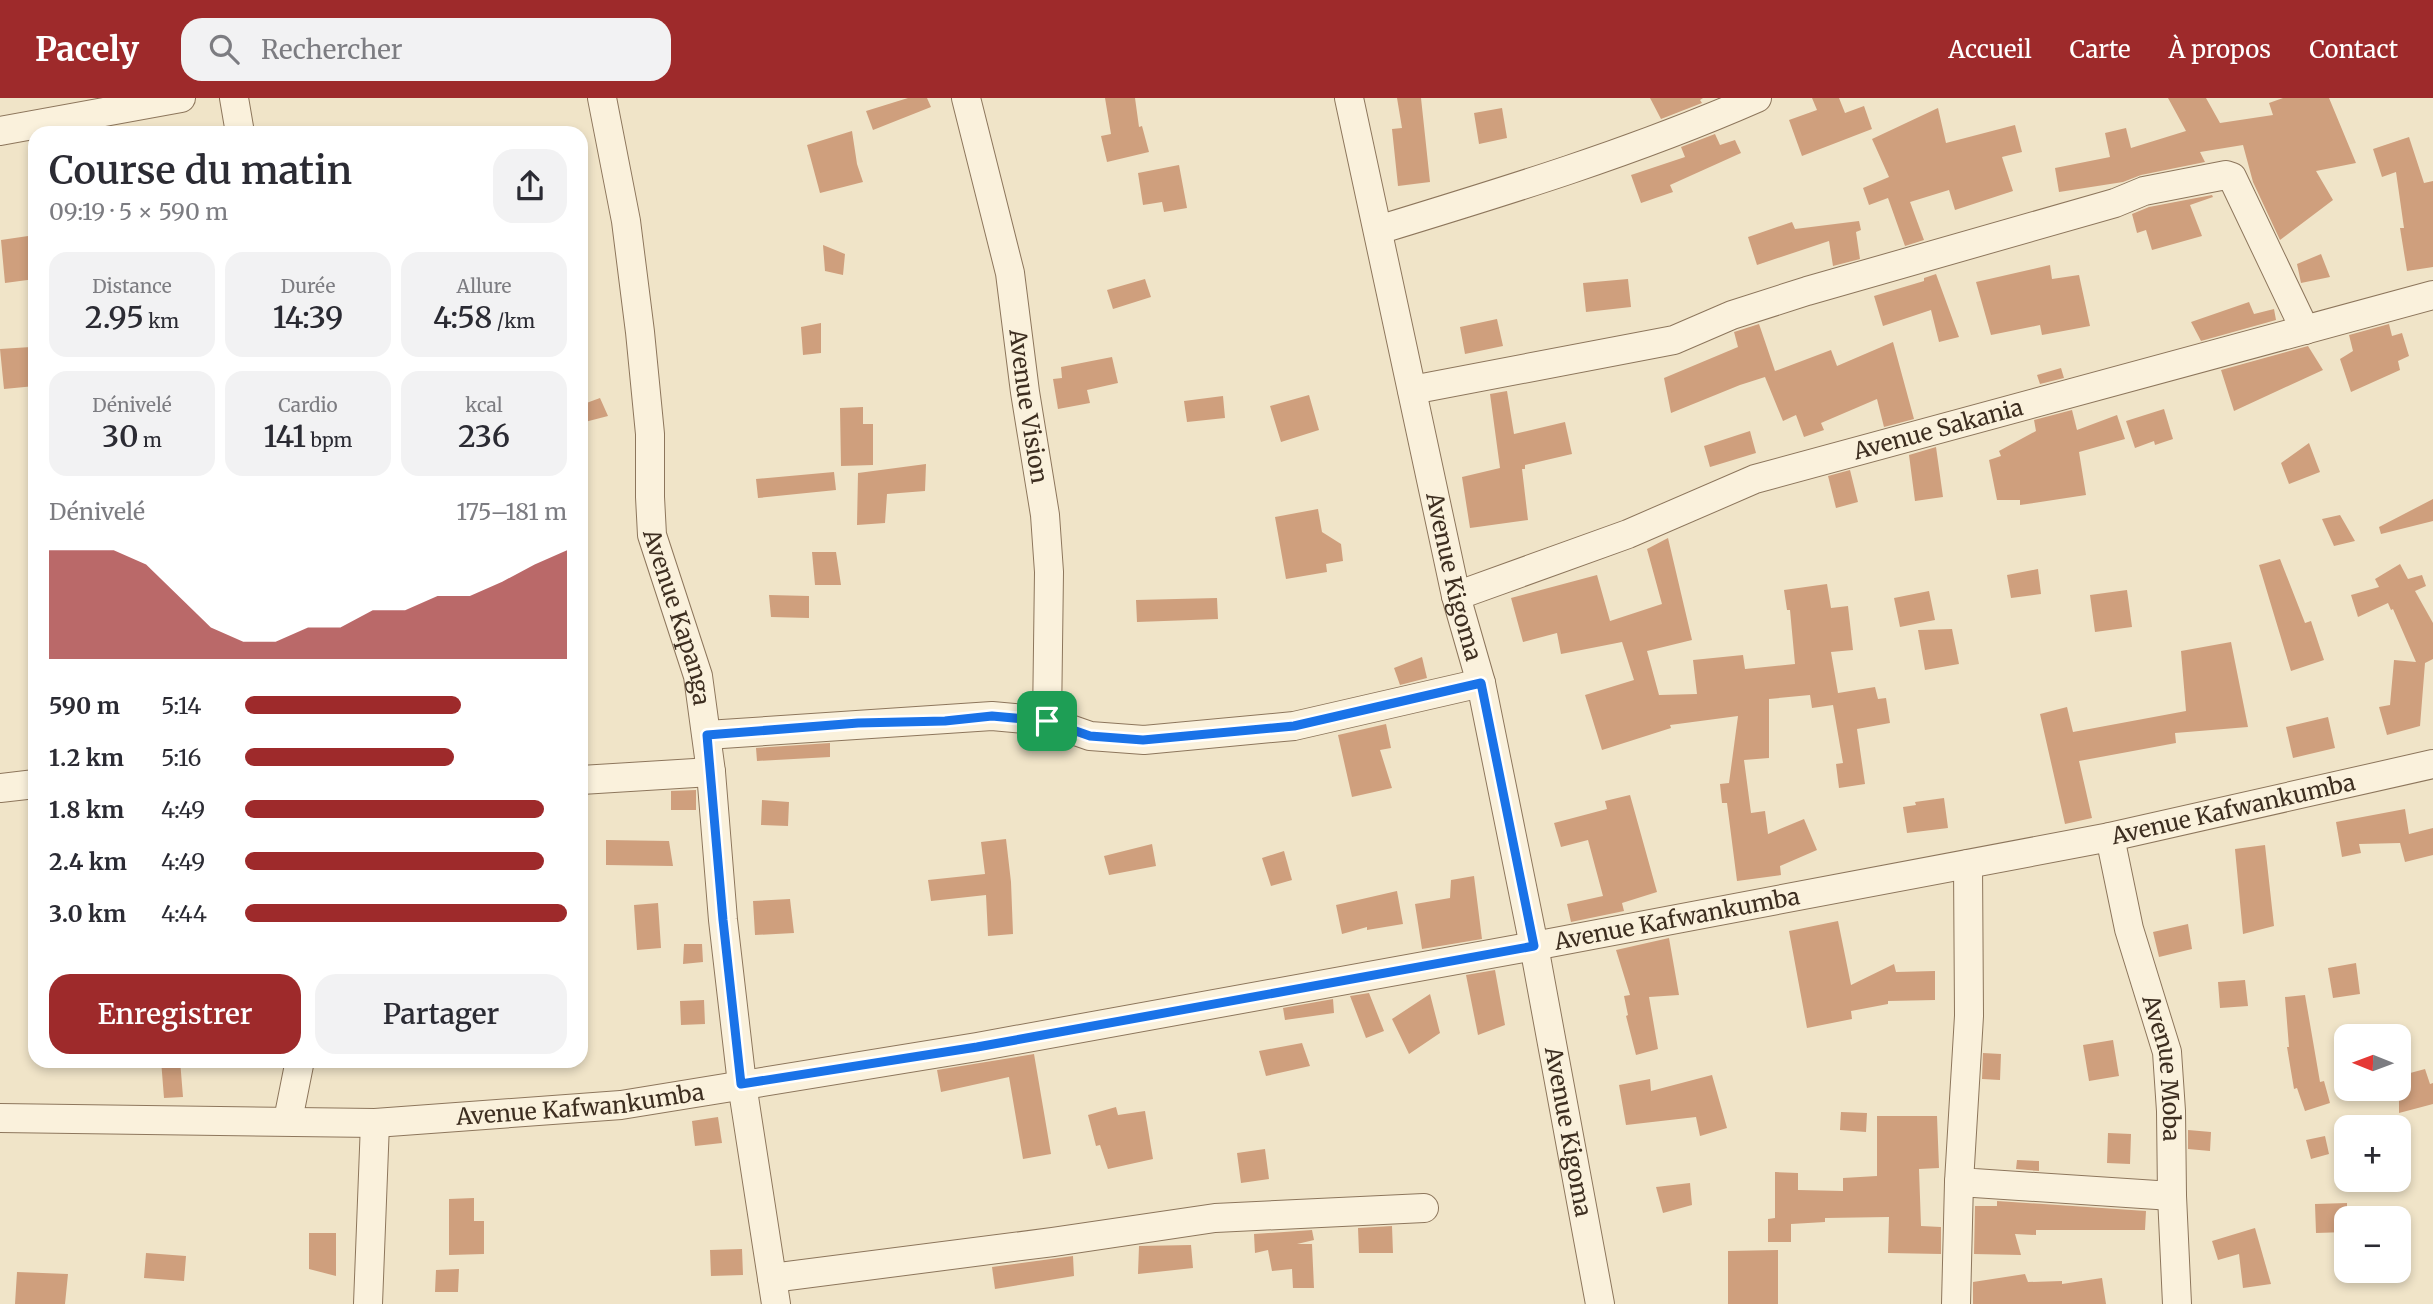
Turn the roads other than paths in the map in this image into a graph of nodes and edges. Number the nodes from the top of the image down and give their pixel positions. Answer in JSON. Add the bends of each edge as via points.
{"nodes":[{"id":1,"x":180,"y":98,"type":"edge"},
{"id":2,"x":234,"y":98,"type":"edge"},
{"id":3,"x":602,"y":98,"type":"edge"},
{"id":4,"x":966,"y":98,"type":"edge"},
{"id":5,"x":1349,"y":98,"type":"edge"},
{"id":6,"x":1740,"y":101,"type":"edge"},
{"id":7,"x":239,"y":126,"type":"edge"},
{"id":8,"x":0,"y":131,"type":"edge"},
{"id":9,"x":1378,"y":230,"type":"junction"},
{"id":10,"x":2433,"y":295,"type":"edge"},
{"id":11,"x":2305,"y":330,"type":"junction"},
{"id":12,"x":1412,"y":390,"type":"junction"},
{"id":13,"x":1456,"y":596,"type":"junction"},
{"id":14,"x":1481,"y":683,"type":"junction"},
{"id":15,"x":1047,"y":721,"type":"junction"},
{"id":16,"x":707,"y":735,"type":"junction"},
{"id":17,"x":2433,"y":764,"type":"edge"},
{"id":18,"x":711,"y":772,"type":"junction"},
{"id":19,"x":588,"y":779,"type":"edge"},
{"id":20,"x":28,"y":785,"type":"edge"},
{"id":21,"x":0,"y":788,"type":"edge"},
{"id":22,"x":2110,"y":837,"type":"junction"},
{"id":23,"x":1968,"y":864,"type":"junction"},
{"id":24,"x":1534,"y":946,"type":"junction"},
{"id":25,"x":298,"y":1068,"type":"edge"},
{"id":26,"x":741,"y":1084,"type":"junction"},
{"id":27,"x":0,"y":1118,"type":"edge"},
{"id":28,"x":288,"y":1120,"type":"junction"},
{"id":29,"x":375,"y":1123,"type":"junction"},
{"id":30,"x":1959,"y":1182,"type":"junction"},
{"id":31,"x":2172,"y":1196,"type":"junction"},
{"id":32,"x":1424,"y":1209,"type":"dead end"},
{"id":33,"x":774,"y":1291,"type":"edge"},
{"id":34,"x":368,"y":1304,"type":"edge"},
{"id":35,"x":1600,"y":1304,"type":"edge"},
{"id":36,"x":1956,"y":1304,"type":"edge"},
{"id":37,"x":2177,"y":1304,"type":"edge"}],
"edges":[{"from":1,"to":8,"type":"street"},
{"from":2,"to":7,"type":"street"},
{"from":3,"to":16,"type":"street","name":"Avenue Kapanga","via":[[626,221],[640,332],[650,434],[652,535],[698,676]]},
{"from":4,"to":15,"type":"street","name":"Avenue Vision","via":[[1010,274],[1045,514]]},
{"from":5,"to":9,"type":"street","name":"Avenue Kigoma"},
{"from":6,"to":9,"type":"street","via":[[1664,137]]},
{"from":9,"to":12,"type":"street","name":"Avenue Kigoma"},
{"from":10,"to":11,"type":"street","name":"Avenue Sakania"},
{"from":11,"to":12,"type":"street","via":[[2232,177],[2226,175],[2144,191],[1807,291],[1674,340]]},
{"from":11,"to":13,"type":"street","name":"Avenue Sakania","via":[[1755,479],[1628,534]]},
{"from":12,"to":13,"type":"street","name":"Avenue Kigoma"},
{"from":13,"to":14,"type":"street","name":"Avenue Kigoma"},
{"from":14,"to":15,"type":"street","via":[[1294,726],[1202,736],[1143,740],[1090,736]]},
{"from":14,"to":24,"type":"street","name":"Avenue Kigoma"},
{"from":15,"to":16,"type":"street","via":[[992,716]]},
{"from":16,"to":18,"type":"street","name":"Avenue Kapanga"},
{"from":17,"to":22,"type":"street","name":"Avenue Kafwankumba"},
{"from":18,"to":19,"type":"street"},
{"from":18,"to":26,"type":"street","name":"Avenue Kapanga"},
{"from":20,"to":21,"type":"street"},
{"from":22,"to":23,"type":"street","name":"Avenue Kafwankumba"},
{"from":22,"to":31,"type":"street","name":"Avenue Moba","via":[[2129,929],[2166,1052]]},
{"from":23,"to":24,"type":"street","name":"Avenue Kafwankumba"},
{"from":23,"to":30,"type":"street","via":[[1969,1016]]},
{"from":24,"to":26,"type":"street","name":"Avenue Kafwankumba","via":[[977,1047]]},
{"from":24,"to":35,"type":"street","name":"Avenue Kigoma"},
{"from":25,"to":28,"type":"street"},
{"from":26,"to":29,"type":"street","name":"Avenue Kafwankumba","via":[[621,1105]]},
{"from":26,"to":33,"type":"street","name":"Avenue Kapanga"},
{"from":27,"to":28,"type":"street","name":"Avenue Kafwankumba"},
{"from":28,"to":29,"type":"street","name":"Avenue Kafwankumba"},
{"from":29,"to":34,"type":"street"},
{"from":30,"to":31,"type":"street"},
{"from":30,"to":36,"type":"street"},
{"from":31,"to":37,"type":"street","name":"Avenue Moba"},
{"from":32,"to":33,"type":"street","via":[[1215,1218]]}]}
